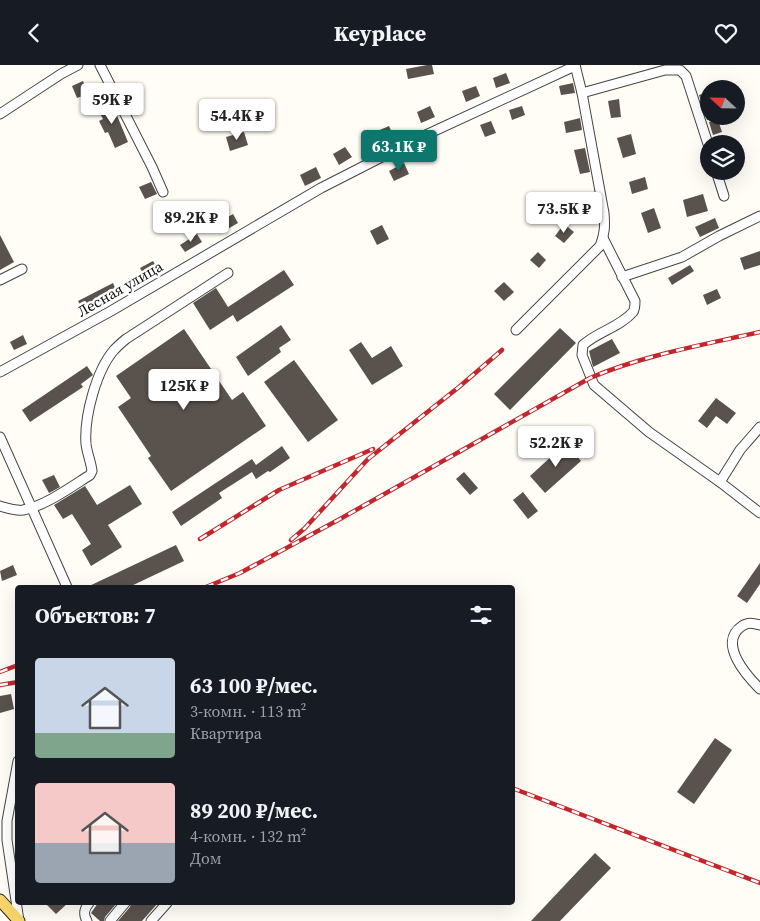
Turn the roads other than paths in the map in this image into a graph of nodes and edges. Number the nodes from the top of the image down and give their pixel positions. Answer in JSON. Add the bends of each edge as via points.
{"nodes":[{"id":1,"x":78,"y":65,"type":"edge"},
{"id":2,"x":100,"y":65,"type":"edge"},
{"id":3,"x":575,"y":66,"type":"edge"},
{"id":4,"x":653,"y":69,"type":"edge"},
{"id":5,"x":582,"y":93,"type":"junction"},
{"id":6,"x":0,"y":115,"type":"edge"},
{"id":7,"x":705,"y":135,"type":"edge"},
{"id":8,"x":719,"y":180,"type":"edge"},
{"id":9,"x":163,"y":192,"type":"dead end"},
{"id":10,"x":724,"y":196,"type":"dead end"},
{"id":11,"x":760,"y":216,"type":"edge"},
{"id":12,"x":603,"y":238,"type":"junction"},
{"id":13,"x":22,"y":269,"type":"dead end"},
{"id":14,"x":228,"y":273,"type":"dead end"},
{"id":15,"x":622,"y":277,"type":"junction"},
{"id":16,"x":0,"y":280,"type":"edge"},
{"id":17,"x":516,"y":330,"type":"dead end"},
{"id":18,"x":0,"y":372,"type":"edge"},
{"id":19,"x":760,"y":427,"type":"edge"},
{"id":20,"x":0,"y":437,"type":"edge"},
{"id":21,"x":720,"y":482,"type":"junction"},
{"id":22,"x":0,"y":506,"type":"edge"},
{"id":23,"x":32,"y":507,"type":"junction"},
{"id":24,"x":760,"y":513,"type":"edge"},
{"id":25,"x":66,"y":585,"type":"edge"},
{"id":26,"x":760,"y":625,"type":"edge"},
{"id":27,"x":760,"y":689,"type":"edge"},
{"id":28,"x":15,"y":777,"type":"edge"},
{"id":29,"x":15,"y":895,"type":"edge"},
{"id":30,"x":0,"y":900,"type":"edge"},
{"id":31,"x":17,"y":905,"type":"edge"},
{"id":32,"x":88,"y":905,"type":"edge"},
{"id":33,"x":123,"y":905,"type":"edge"},
{"id":34,"x":165,"y":905,"type":"edge"},
{"id":35,"x":19,"y":921,"type":"edge"},
{"id":36,"x":87,"y":921,"type":"edge"},
{"id":37,"x":110,"y":921,"type":"edge"},
{"id":38,"x":151,"y":921,"type":"edge"}],
"edges":[{"from":1,"to":6,"type":"lane"},
{"from":2,"to":9,"type":"lane"},
{"from":3,"to":5,"type":"lane"},
{"from":3,"to":18,"type":"lane","name":"Лесная улица","via":[[417,139],[322,188]]},
{"from":4,"to":5,"type":"lane"},
{"from":4,"to":7,"type":"lane","via":[[680,70],[686,76]]},
{"from":5,"to":12,"type":"lane","via":[[604,213]]},
{"from":8,"to":10,"type":"lane"},
{"from":11,"to":15,"type":"lane","via":[[682,257]]},
{"from":12,"to":15,"type":"lane"},
{"from":12,"to":17,"type":"lane","via":[[600,246]]},
{"from":13,"to":16,"type":"lane"},
{"from":14,"to":23,"type":"lane","via":[[114,350],[96,385],[86,425],[90,475]]},
{"from":15,"to":21,"type":"lane","via":[[635,301],[633,312],[583,345],[582,355],[594,385],[649,432]]},
{"from":19,"to":21,"type":"lane","via":[[740,450]]},
{"from":20,"to":23,"type":"lane"},
{"from":21,"to":24,"type":"lane"},
{"from":22,"to":23,"type":"lane","via":[[17,510]]},
{"from":23,"to":25,"type":"lane"},
{"from":26,"to":27,"type":"lane","via":[[743,625],[734,636],[733,646],[739,664]]},
{"from":28,"to":29,"type":"lane","via":[[7,821]]},
{"from":30,"to":35,"type":"main road"},
{"from":31,"to":35,"type":"lane"},
{"from":32,"to":36,"type":"lane","via":[[84,915]]},
{"from":33,"to":37,"type":"lane"},
{"from":34,"to":38,"type":"lane"}]}
